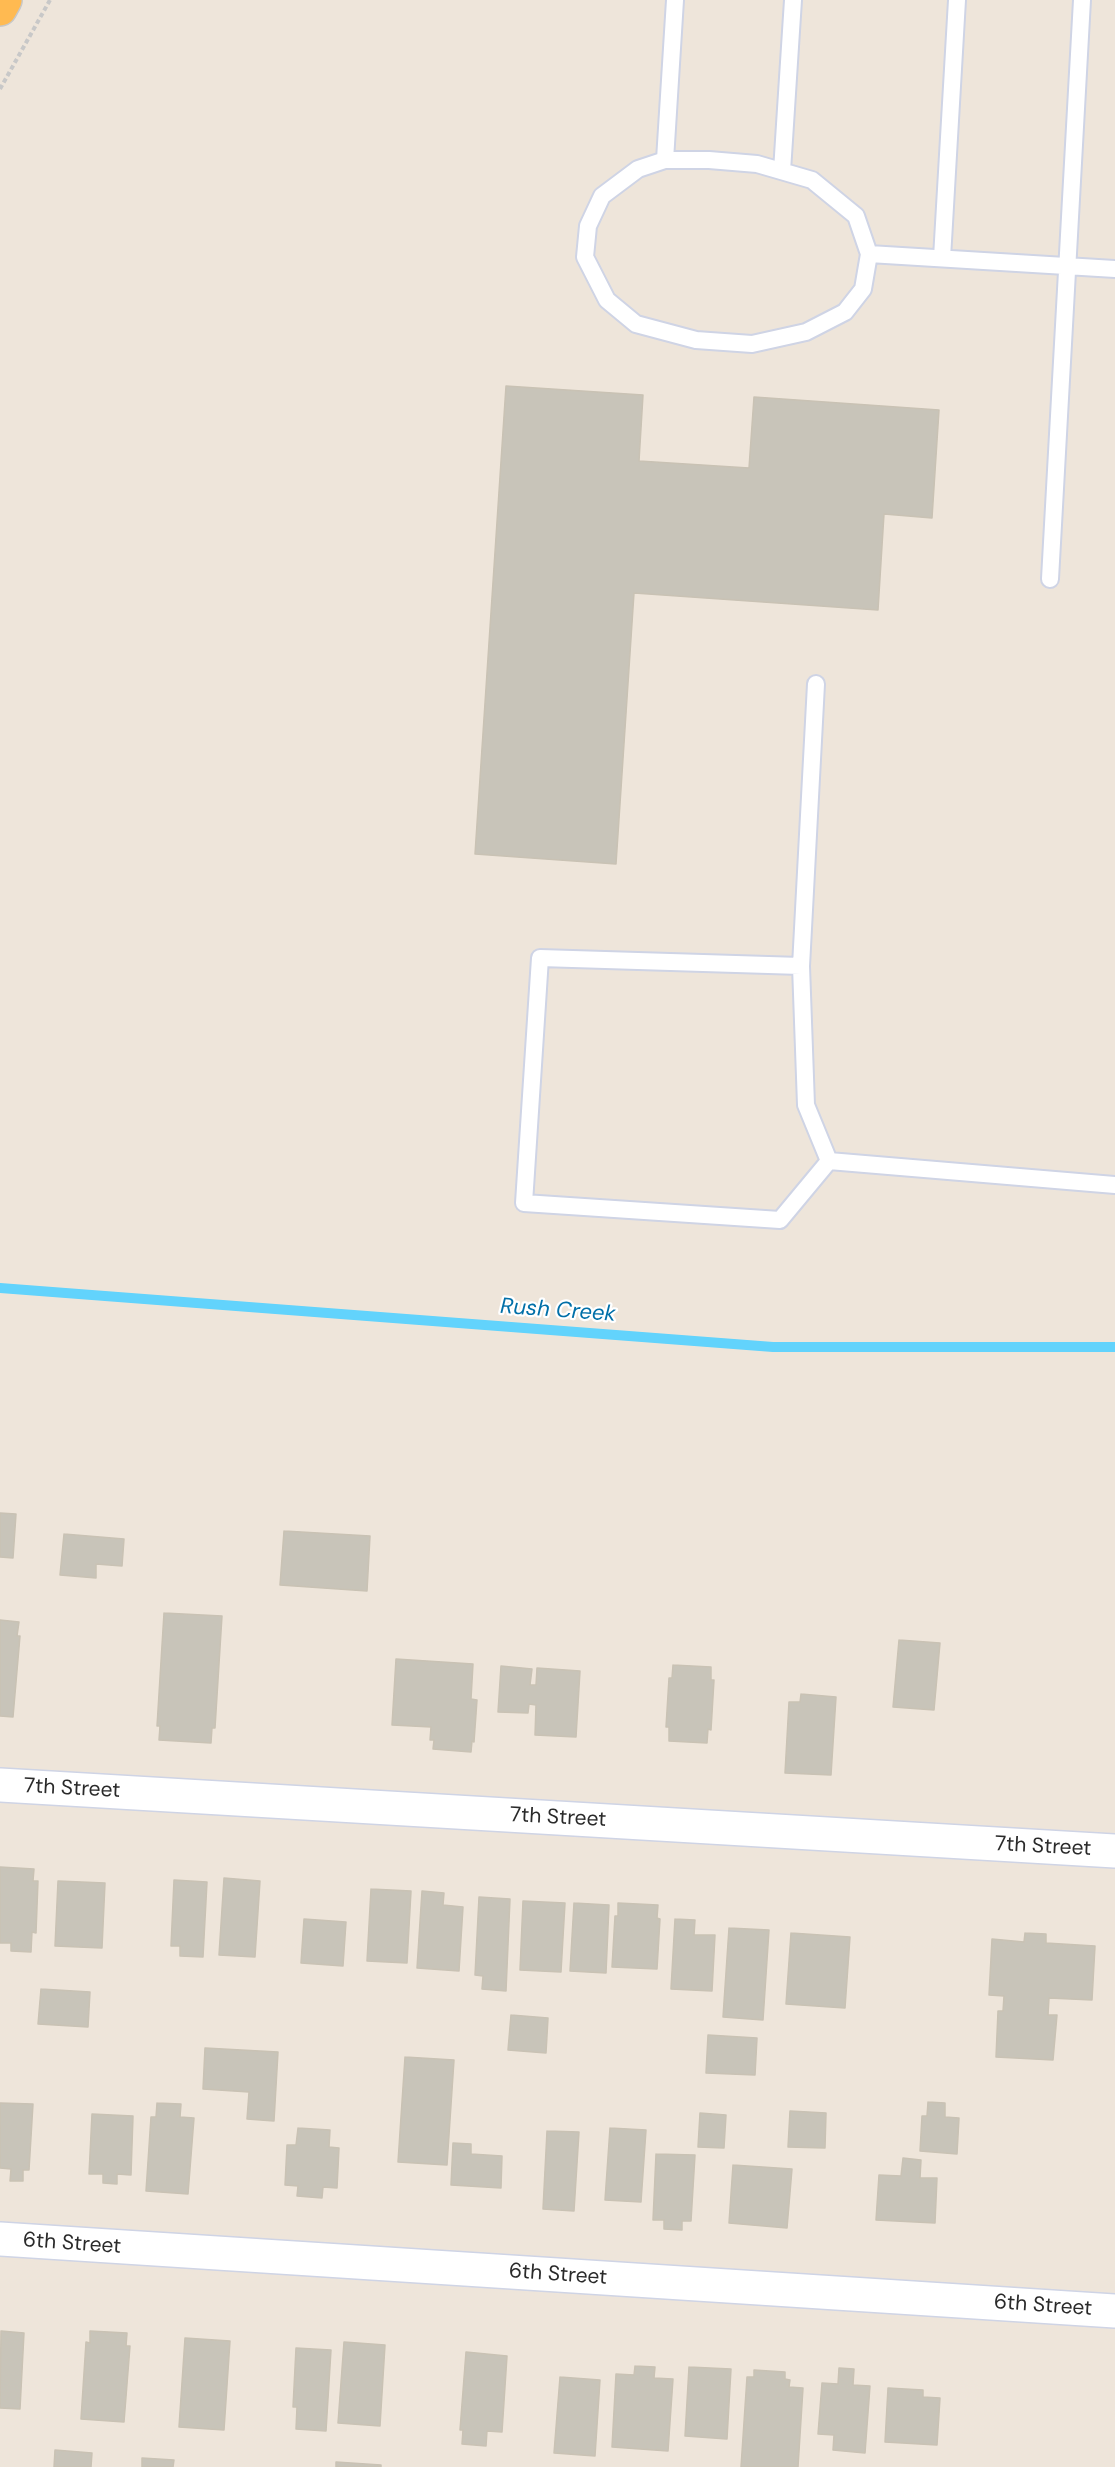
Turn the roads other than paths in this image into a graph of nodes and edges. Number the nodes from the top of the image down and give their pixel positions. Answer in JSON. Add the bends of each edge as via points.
{"nodes":[{"id":1,"x":5,"y":0,"type":"edge"},
{"id":2,"x":675,"y":0,"type":"edge"},
{"id":3,"x":793,"y":0,"type":"edge"},
{"id":4,"x":957,"y":0,"type":"edge"},
{"id":5,"x":1082,"y":0,"type":"edge"},
{"id":6,"x":0,"y":9,"type":"edge"},
{"id":7,"x":665,"y":160,"type":"junction"},
{"id":8,"x":782,"y":171,"type":"junction"},
{"id":9,"x":869,"y":254,"type":"junction"},
{"id":10,"x":942,"y":258,"type":"junction"},
{"id":11,"x":1067,"y":266,"type":"junction"},
{"id":12,"x":1115,"y":269,"type":"edge"},
{"id":13,"x":1050,"y":579,"type":"dead end"},
{"id":14,"x":816,"y":684,"type":"dead end"},
{"id":15,"x":801,"y":966,"type":"junction"},
{"id":16,"x":829,"y":1161,"type":"junction"},
{"id":17,"x":1115,"y":1185,"type":"edge"},
{"id":18,"x":0,"y":1785,"type":"edge"},
{"id":19,"x":1115,"y":1851,"type":"edge"},
{"id":20,"x":0,"y":2239,"type":"edge"},
{"id":21,"x":1115,"y":2311,"type":"edge"}],
"edges":[{"from":1,"to":6,"type":"highway"},
{"from":2,"to":7,"type":"lane"},
{"from":3,"to":8,"type":"lane"},
{"from":4,"to":10,"type":"lane"},
{"from":5,"to":11,"type":"lane"},
{"from":7,"to":8,"type":"lane","via":[[757,164]]},
{"from":7,"to":9,"type":"lane","via":[[638,169],[602,196],[588,226],[585,258],[607,300],[636,324],[696,340],[752,344],[806,332],[846,312],[863,289]]},
{"from":8,"to":9,"type":"lane","via":[[812,180],[856,216]]},
{"from":9,"to":10,"type":"lane"},
{"from":10,"to":11,"type":"lane"},
{"from":11,"to":12,"type":"lane"},
{"from":11,"to":13,"type":"lane"},
{"from":14,"to":15,"type":"lane"},
{"from":15,"to":16,"type":"lane","via":[[806,1105]]},
{"from":15,"to":16,"type":"lane","via":[[540,958],[524,1203],[780,1220]]},
{"from":16,"to":17,"type":"lane"},
{"from":18,"to":19,"type":"street","name":"7th Street"},
{"from":20,"to":21,"type":"street","name":"6th Street"}]}
